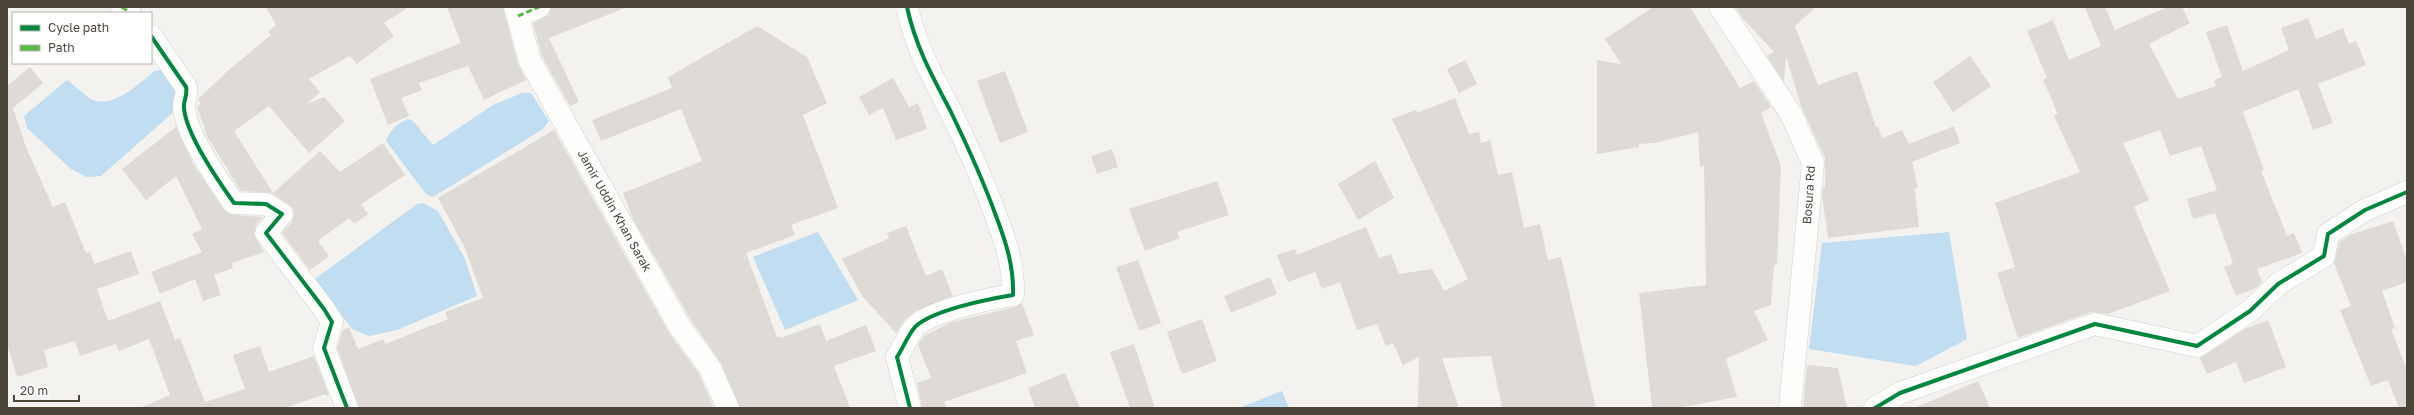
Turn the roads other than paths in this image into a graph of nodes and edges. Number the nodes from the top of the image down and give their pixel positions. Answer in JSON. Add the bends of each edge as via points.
{"nodes":[{"id":1,"x":539,"y":7,"type":"edge"},
{"id":2,"x":907,"y":7,"type":"edge"},
{"id":3,"x":1720,"y":7,"type":"edge"},
{"id":4,"x":516,"y":12,"type":"edge"},
{"id":5,"x":152,"y":37,"type":"edge"},
{"id":6,"x":2407,"y":192,"type":"edge"},
{"id":7,"x":347,"y":408,"type":"edge"},
{"id":8,"x":728,"y":408,"type":"edge"},
{"id":9,"x":910,"y":408,"type":"edge"},
{"id":10,"x":1790,"y":408,"type":"edge"},
{"id":11,"x":1875,"y":408,"type":"edge"}],
"edges":[{"from":1,"to":4,"type":"street"},
{"from":2,"to":9,"type":"street","via":[[912,30],[924,62],[973,159],[994,209],[1012,267],[1013,284],[1013,295],[957,308],[932,317],[916,327],[897,357]]},
{"from":3,"to":10,"type":"street","name":"Bosura Rd","via":[[1791,114],[1813,163]]},
{"from":4,"to":8,"type":"street","name":"Jamir Uddin Khan Sarak","via":[[530,61],[680,326],[710,368]]},
{"from":5,"to":7,"type":"street","via":[[186,88],[184,108],[187,120],[208,164],[234,203],[266,204],[282,214],[266,233],[332,322],[324,348]]},
{"from":6,"to":11,"type":"street","via":[[2365,210],[2328,234],[2324,256],[2278,284],[2250,311],[2197,346],[2095,324],[1900,393]]}]}
